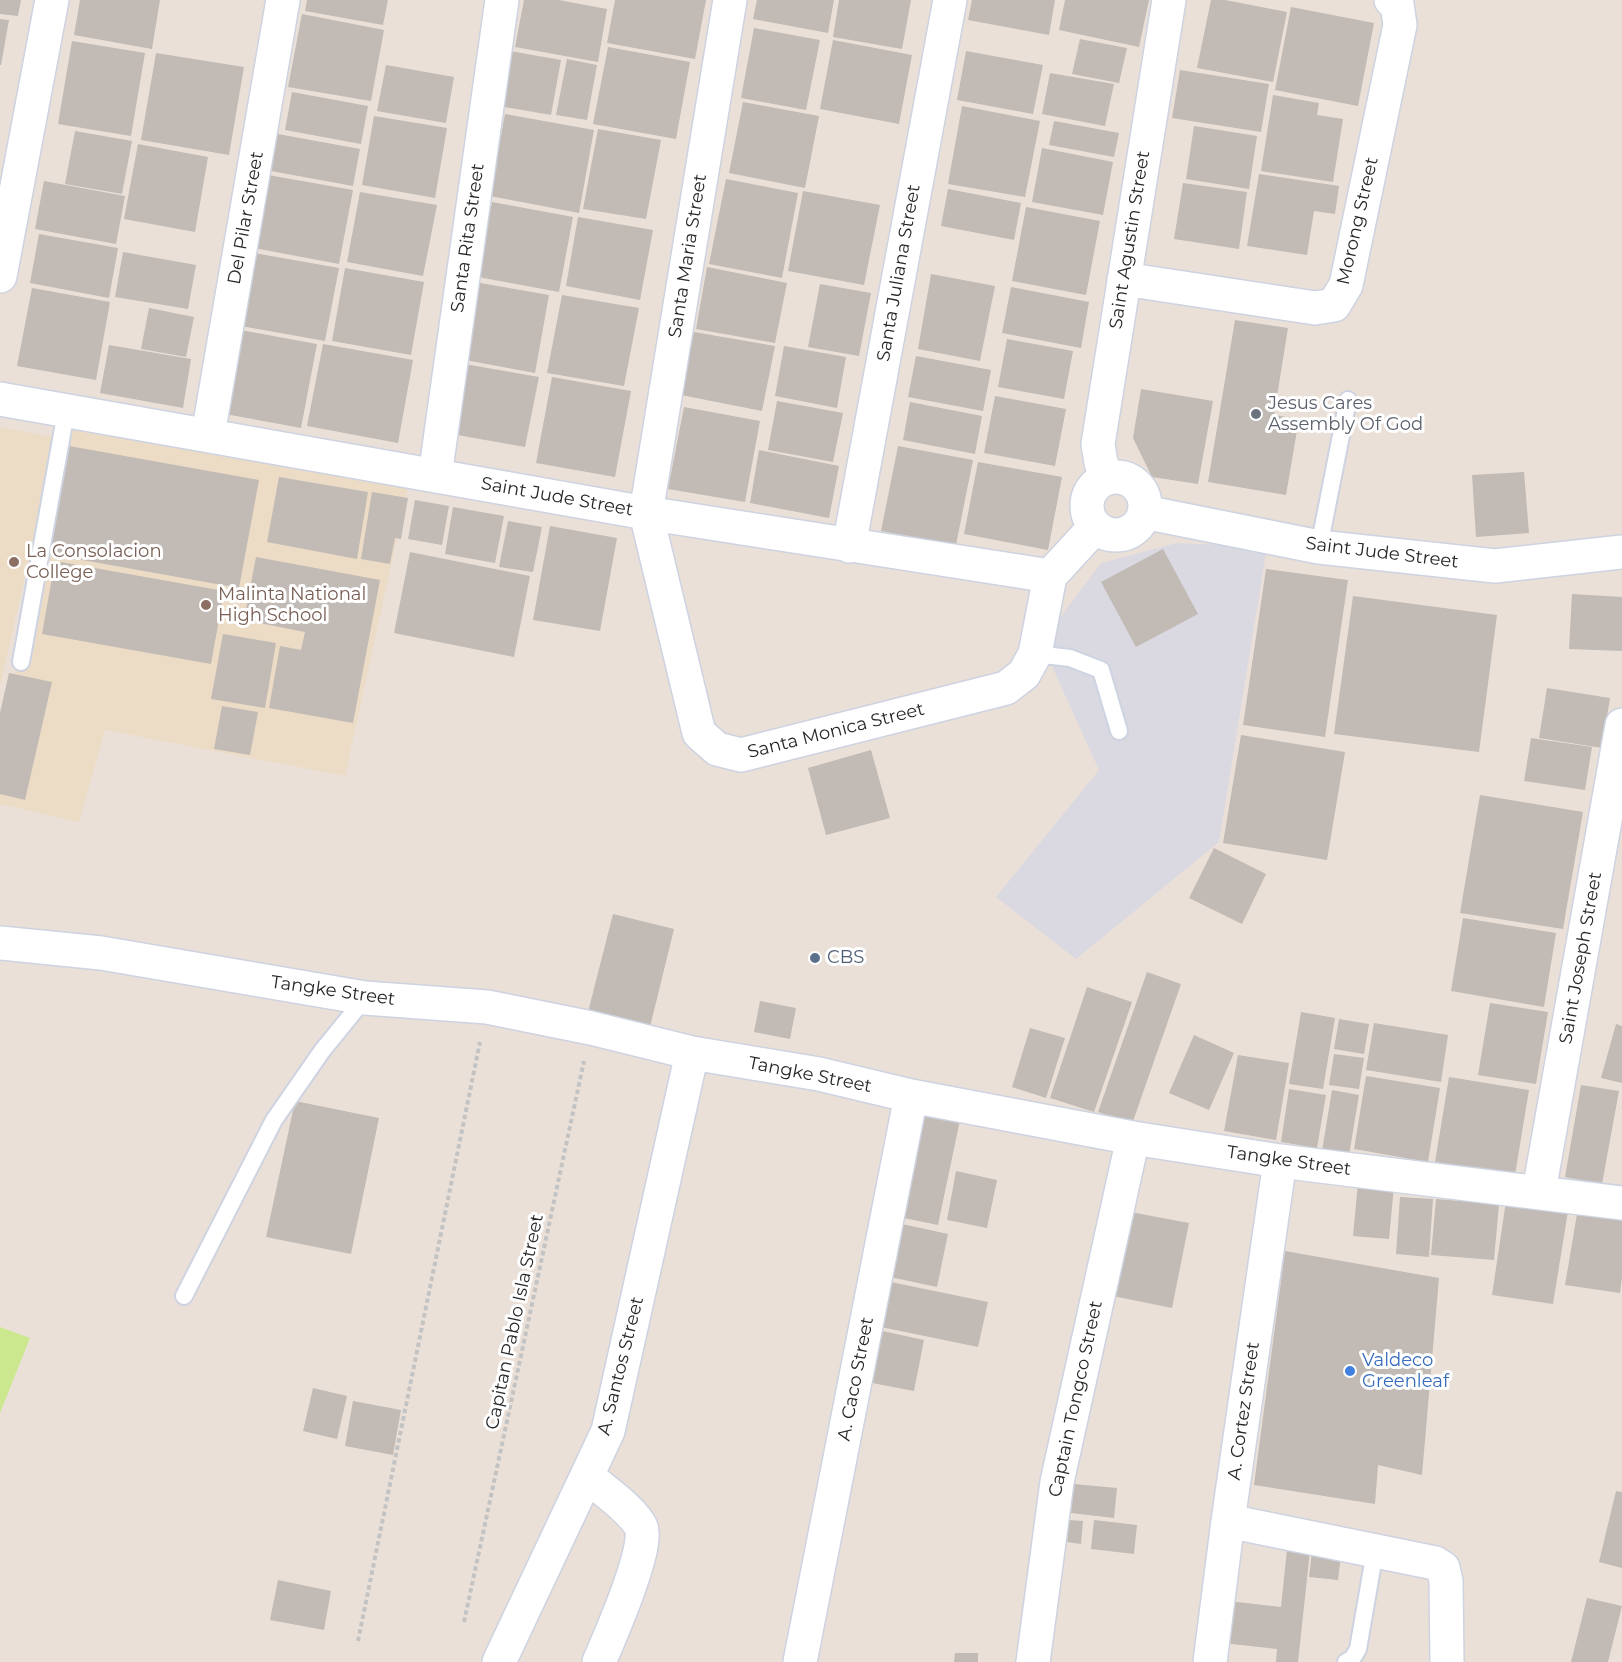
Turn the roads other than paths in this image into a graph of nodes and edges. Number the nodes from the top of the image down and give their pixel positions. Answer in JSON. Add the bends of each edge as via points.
{"nodes":[{"id":1,"x":52,"y":0,"type":"edge"},
{"id":2,"x":283,"y":0,"type":"edge"},
{"id":3,"x":502,"y":0,"type":"edge"},
{"id":4,"x":730,"y":0,"type":"edge"},
{"id":5,"x":950,"y":0,"type":"edge"},
{"id":6,"x":1169,"y":0,"type":"edge"},
{"id":7,"x":1391,"y":0,"type":"edge"},
{"id":8,"x":0,"y":276,"type":"edge"},
{"id":9,"x":1124,"y":279,"type":"junction"},
{"id":10,"x":0,"y":399,"type":"edge"},
{"id":11,"x":1348,"y":400,"type":"dead end"},
{"id":12,"x":66,"y":412,"type":"junction"},
{"id":13,"x":208,"y":435,"type":"junction"},
{"id":14,"x":435,"y":476,"type":"junction"},
{"id":15,"x":1109,"y":478,"type":"junction"},
{"id":16,"x":1144,"y":512,"type":"junction"},
{"id":17,"x":646,"y":513,"type":"junction"},
{"id":18,"x":1095,"y":527,"type":"junction"},
{"id":19,"x":849,"y":546,"type":"junction"},
{"id":20,"x":1319,"y":547,"type":"junction"},
{"id":21,"x":1622,"y":552,"type":"edge"},
{"id":22,"x":1050,"y":576,"type":"junction"},
{"id":23,"x":1035,"y":654,"type":"junction"},
{"id":24,"x":21,"y":662,"type":"dead end"},
{"id":25,"x":1622,"y":724,"type":"edge"},
{"id":26,"x":1119,"y":731,"type":"dead end"},
{"id":27,"x":0,"y":943,"type":"edge"},
{"id":28,"x":365,"y":998,"type":"junction"},
{"id":29,"x":692,"y":1053,"type":"junction"},
{"id":30,"x":911,"y":1096,"type":"junction"},
{"id":31,"x":1133,"y":1138,"type":"junction"},
{"id":32,"x":1280,"y":1161,"type":"junction"},
{"id":33,"x":1539,"y":1191,"type":"junction"},
{"id":34,"x":1622,"y":1203,"type":"edge"},
{"id":35,"x":184,"y":1296,"type":"dead end"},
{"id":36,"x":587,"y":1476,"type":"junction"},
{"id":37,"x":1228,"y":1521,"type":"junction"},
{"id":38,"x":1375,"y":1551,"type":"junction"},
{"id":39,"x":499,"y":1662,"type":"edge"},
{"id":40,"x":599,"y":1662,"type":"edge"},
{"id":41,"x":800,"y":1662,"type":"edge"},
{"id":42,"x":1033,"y":1662,"type":"edge"},
{"id":43,"x":1210,"y":1662,"type":"edge"},
{"id":44,"x":1346,"y":1662,"type":"edge"},
{"id":45,"x":1447,"y":1662,"type":"edge"}],
"edges":[{"from":1,"to":8,"type":"street"},
{"from":2,"to":13,"type":"street","name":"Del Pilar Street"},
{"from":3,"to":14,"type":"street","name":"Santa Rita Street"},
{"from":4,"to":17,"type":"street","name":"Santa Maria Street"},
{"from":5,"to":19,"type":"street","name":"Santa Juliana Street"},
{"from":6,"to":9,"type":"street","name":"Saint Agustin Street"},
{"from":7,"to":9,"type":"street","name":"Morong Street","via":[[1397,4],[1400,25],[1346,285],[1334,305],[1315,308]]},
{"from":9,"to":15,"type":"street","name":"Saint Agustin Street","via":[[1098,444]]},
{"from":10,"to":12,"type":"street","name":"Saint Jude Street"},
{"from":11,"to":20,"type":"lane"},
{"from":12,"to":13,"type":"street","name":"Saint Jude Street"},
{"from":12,"to":24,"type":"lane"},
{"from":13,"to":14,"type":"street","name":"Saint Jude Street"},
{"from":14,"to":17,"type":"street","name":"Saint Jude Street"},
{"from":15,"to":16,"type":"street","via":[[1119,477],[1136,485],[1145,503]]},
{"from":15,"to":18,"type":"street","via":[[1092,489],[1088,498],[1087,509]]},
{"from":16,"to":18,"type":"street","via":[[1133,530],[1124,534],[1104,533]]},
{"from":16,"to":20,"type":"street","name":"Saint Jude Street"},
{"from":17,"to":19,"type":"street","name":"Saint Jude Street"},
{"from":17,"to":23,"type":"street","name":"Santa Monica Street","via":[[699,733],[717,749],[741,755],[1006,688],[1024,674]]},
{"from":18,"to":22,"type":"street"},
{"from":19,"to":22,"type":"street","name":"Saint Jude Street"},
{"from":20,"to":21,"type":"street","name":"Saint Jude Street","via":[[1495,566]]},
{"from":22,"to":23,"type":"street","name":"Santa Monica Street"},
{"from":23,"to":26,"type":"lane","via":[[1070,658],[1101,670]]},
{"from":25,"to":33,"type":"street","name":"Saint Joseph Street"},
{"from":27,"to":28,"type":"street","name":"Tangke Street","via":[[101,953]]},
{"from":28,"to":29,"type":"street","name":"Tangke Street","via":[[487,1007]]},
{"from":28,"to":35,"type":"lane","via":[[315,1060],[274,1120]]},
{"from":29,"to":30,"type":"street","name":"Tangke Street","via":[[819,1074]]},
{"from":29,"to":36,"type":"street","name":"A. Santos Street","via":[[608,1431]]},
{"from":30,"to":31,"type":"street","name":"Tangke Street"},
{"from":30,"to":41,"type":"street","name":"A. Caco Street"},
{"from":31,"to":32,"type":"street","name":"Tangke Street"},
{"from":31,"to":42,"type":"street","name":"Captain Tongco Street","via":[[1057,1482]]},
{"from":32,"to":33,"type":"street","name":"Tangke Street"},
{"from":32,"to":37,"type":"street","name":"A. Cortez Street"},
{"from":33,"to":34,"type":"street","name":"Tangke Street"},
{"from":36,"to":39,"type":"street","name":"A. Santos Street"},
{"from":36,"to":40,"type":"street","via":[[630,1513],[644,1537]]},
{"from":37,"to":38,"type":"street"},
{"from":37,"to":43,"type":"street","name":"A. Cortez Street"},
{"from":38,"to":44,"type":"lane","via":[[1358,1649]]},
{"from":38,"to":45,"type":"street","via":[[1443,1568]]}]}
